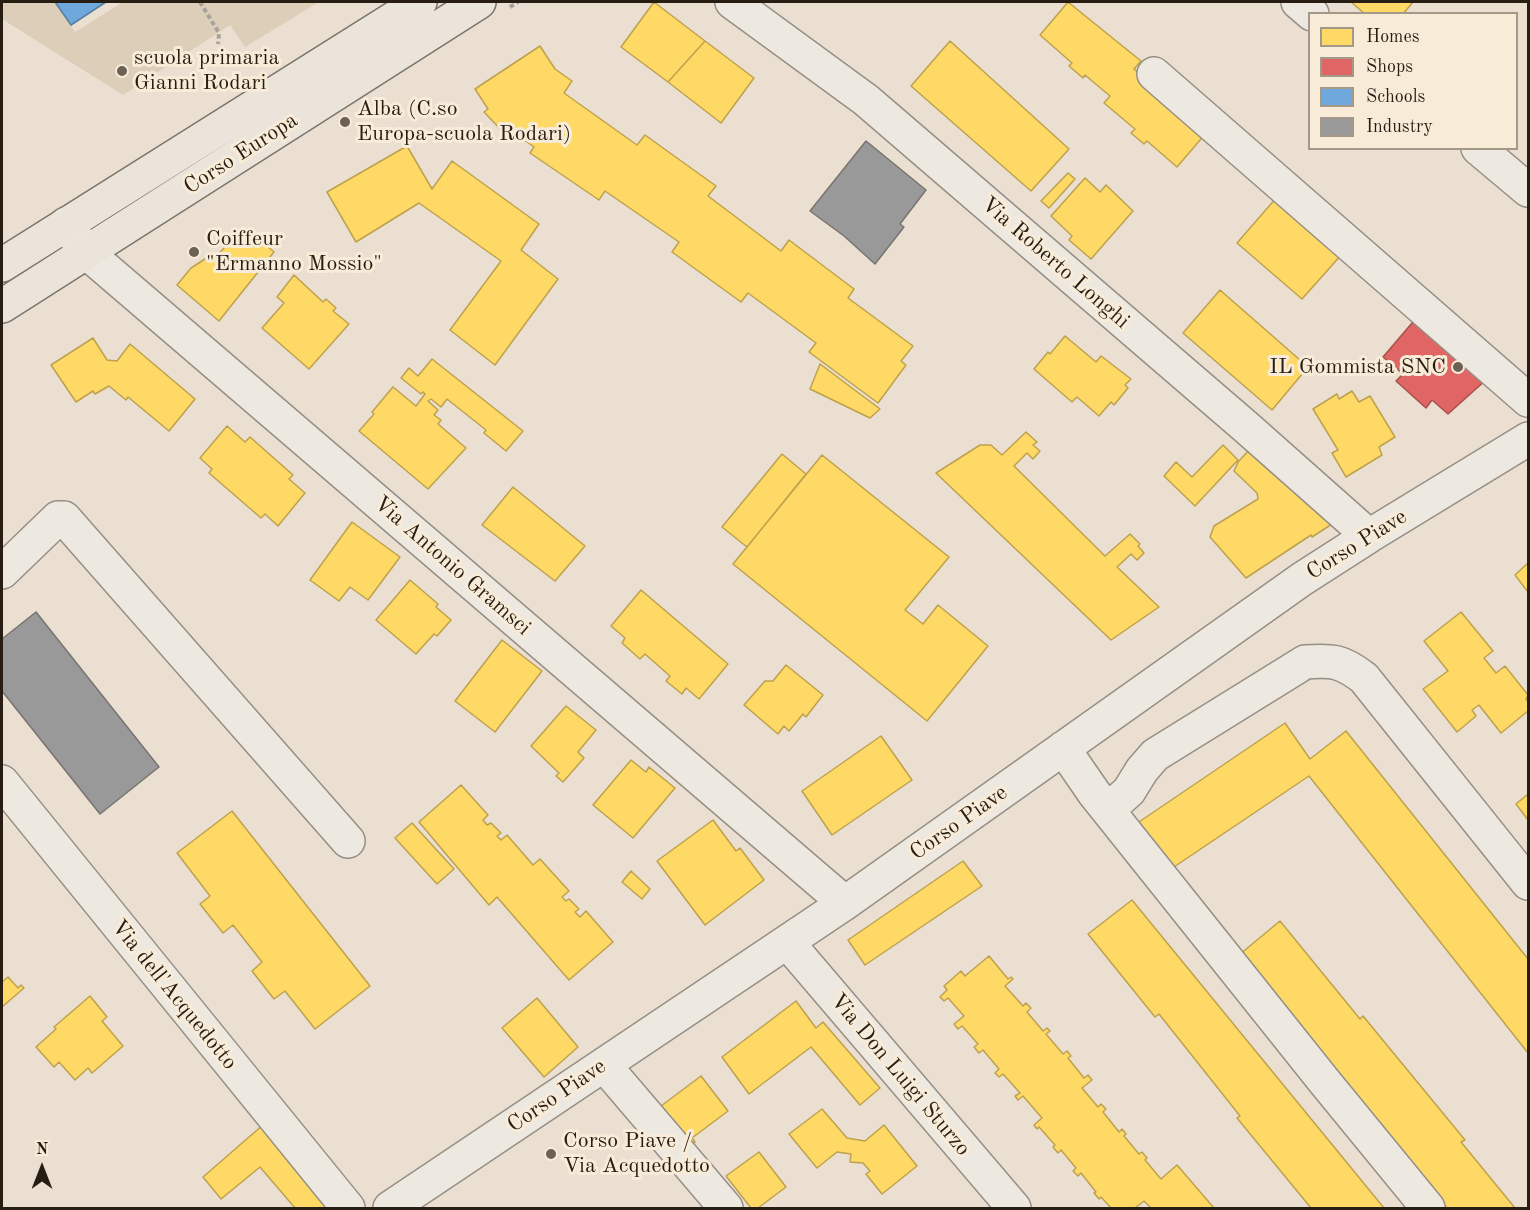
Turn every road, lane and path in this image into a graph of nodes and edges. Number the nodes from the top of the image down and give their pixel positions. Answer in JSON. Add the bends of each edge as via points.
{"nodes":[{"id":1,"x":200,"y":2,"type":"edge"},
{"id":2,"x":419,"y":2,"type":"edge"},
{"id":3,"x":479,"y":2,"type":"edge"},
{"id":4,"x":732,"y":2,"type":"edge"},
{"id":5,"x":1298,"y":2,"type":"edge"},
{"id":6,"x":1310,"y":12,"type":"edge"},
{"id":7,"x":218,"y":44,"type":"dead end"},
{"id":8,"x":1154,"y":74,"type":"dead end"},
{"id":9,"x":1480,"y":150,"type":"edge"},
{"id":10,"x":1528,"y":190,"type":"edge"},
{"id":11,"x":66,"y":224,"type":"junction"},
{"id":12,"x":87,"y":253,"type":"junction"},
{"id":13,"x":2,"y":265,"type":"edge"},
{"id":14,"x":2,"y":306,"type":"edge"},
{"id":15,"x":1528,"y":400,"type":"edge"},
{"id":16,"x":1528,"y":439,"type":"edge"},
{"id":17,"x":1369,"y":536,"type":"junction"},
{"id":18,"x":2,"y":572,"type":"edge"},
{"id":19,"x":1063,"y":748,"type":"junction"},
{"id":20,"x":2,"y":782,"type":"edge"},
{"id":21,"x":1108,"y":810,"type":"junction"},
{"id":22,"x":348,"y":841,"type":"dead end"},
{"id":23,"x":1528,"y":883,"type":"edge"},
{"id":24,"x":845,"y":903,"type":"junction"},
{"id":25,"x":787,"y":942,"type":"junction"},
{"id":26,"x":604,"y":1065,"type":"junction"},
{"id":27,"x":348,"y":1209,"type":"edge"},
{"id":28,"x":390,"y":1209,"type":"edge"},
{"id":29,"x":726,"y":1209,"type":"edge"},
{"id":30,"x":1014,"y":1209,"type":"edge"},
{"id":31,"x":1428,"y":1209,"type":"edge"}],
"edges":[{"from":1,"to":7,"type":"path","via":[[219,33]]},
{"from":2,"to":11,"type":"main road","name":"Corso Europa"},
{"from":3,"to":12,"type":"main road","name":"Corso Europa"},
{"from":4,"to":17,"type":"street","name":"Via Roberto Longhi","via":[[866,100]]},
{"from":5,"to":6,"type":"street"},
{"from":8,"to":15,"type":"street"},
{"from":9,"to":10,"type":"street"},
{"from":11,"to":12,"type":"street","name":"Via Antonio Gramsci"},
{"from":11,"to":13,"type":"main road","name":"Corso Europa"},
{"from":12,"to":14,"type":"main road","name":"Corso Europa"},
{"from":12,"to":24,"type":"street","name":"Via Antonio Gramsci"},
{"from":16,"to":17,"type":"street","name":"Corso Piave"},
{"from":17,"to":19,"type":"street","name":"Corso Piave"},
{"from":18,"to":22,"type":"street","via":[[57,518],[64,518]]},
{"from":19,"to":21,"type":"street"},
{"from":19,"to":24,"type":"street","name":"Corso Piave"},
{"from":20,"to":27,"type":"street","name":"Via dell'Acquedotto"},
{"from":21,"to":23,"type":"street","via":[[1129,791],[1155,755],[1305,662],[1328,660],[1348,666],[1364,678]]},
{"from":21,"to":31,"type":"street"},
{"from":24,"to":25,"type":"street","name":"Corso Piave"},
{"from":25,"to":26,"type":"street","name":"Corso Piave"},
{"from":25,"to":30,"type":"street","name":"Via Don Luigi Sturzo"},
{"from":26,"to":28,"type":"street","name":"Corso Piave"},
{"from":26,"to":29,"type":"street"}]}
